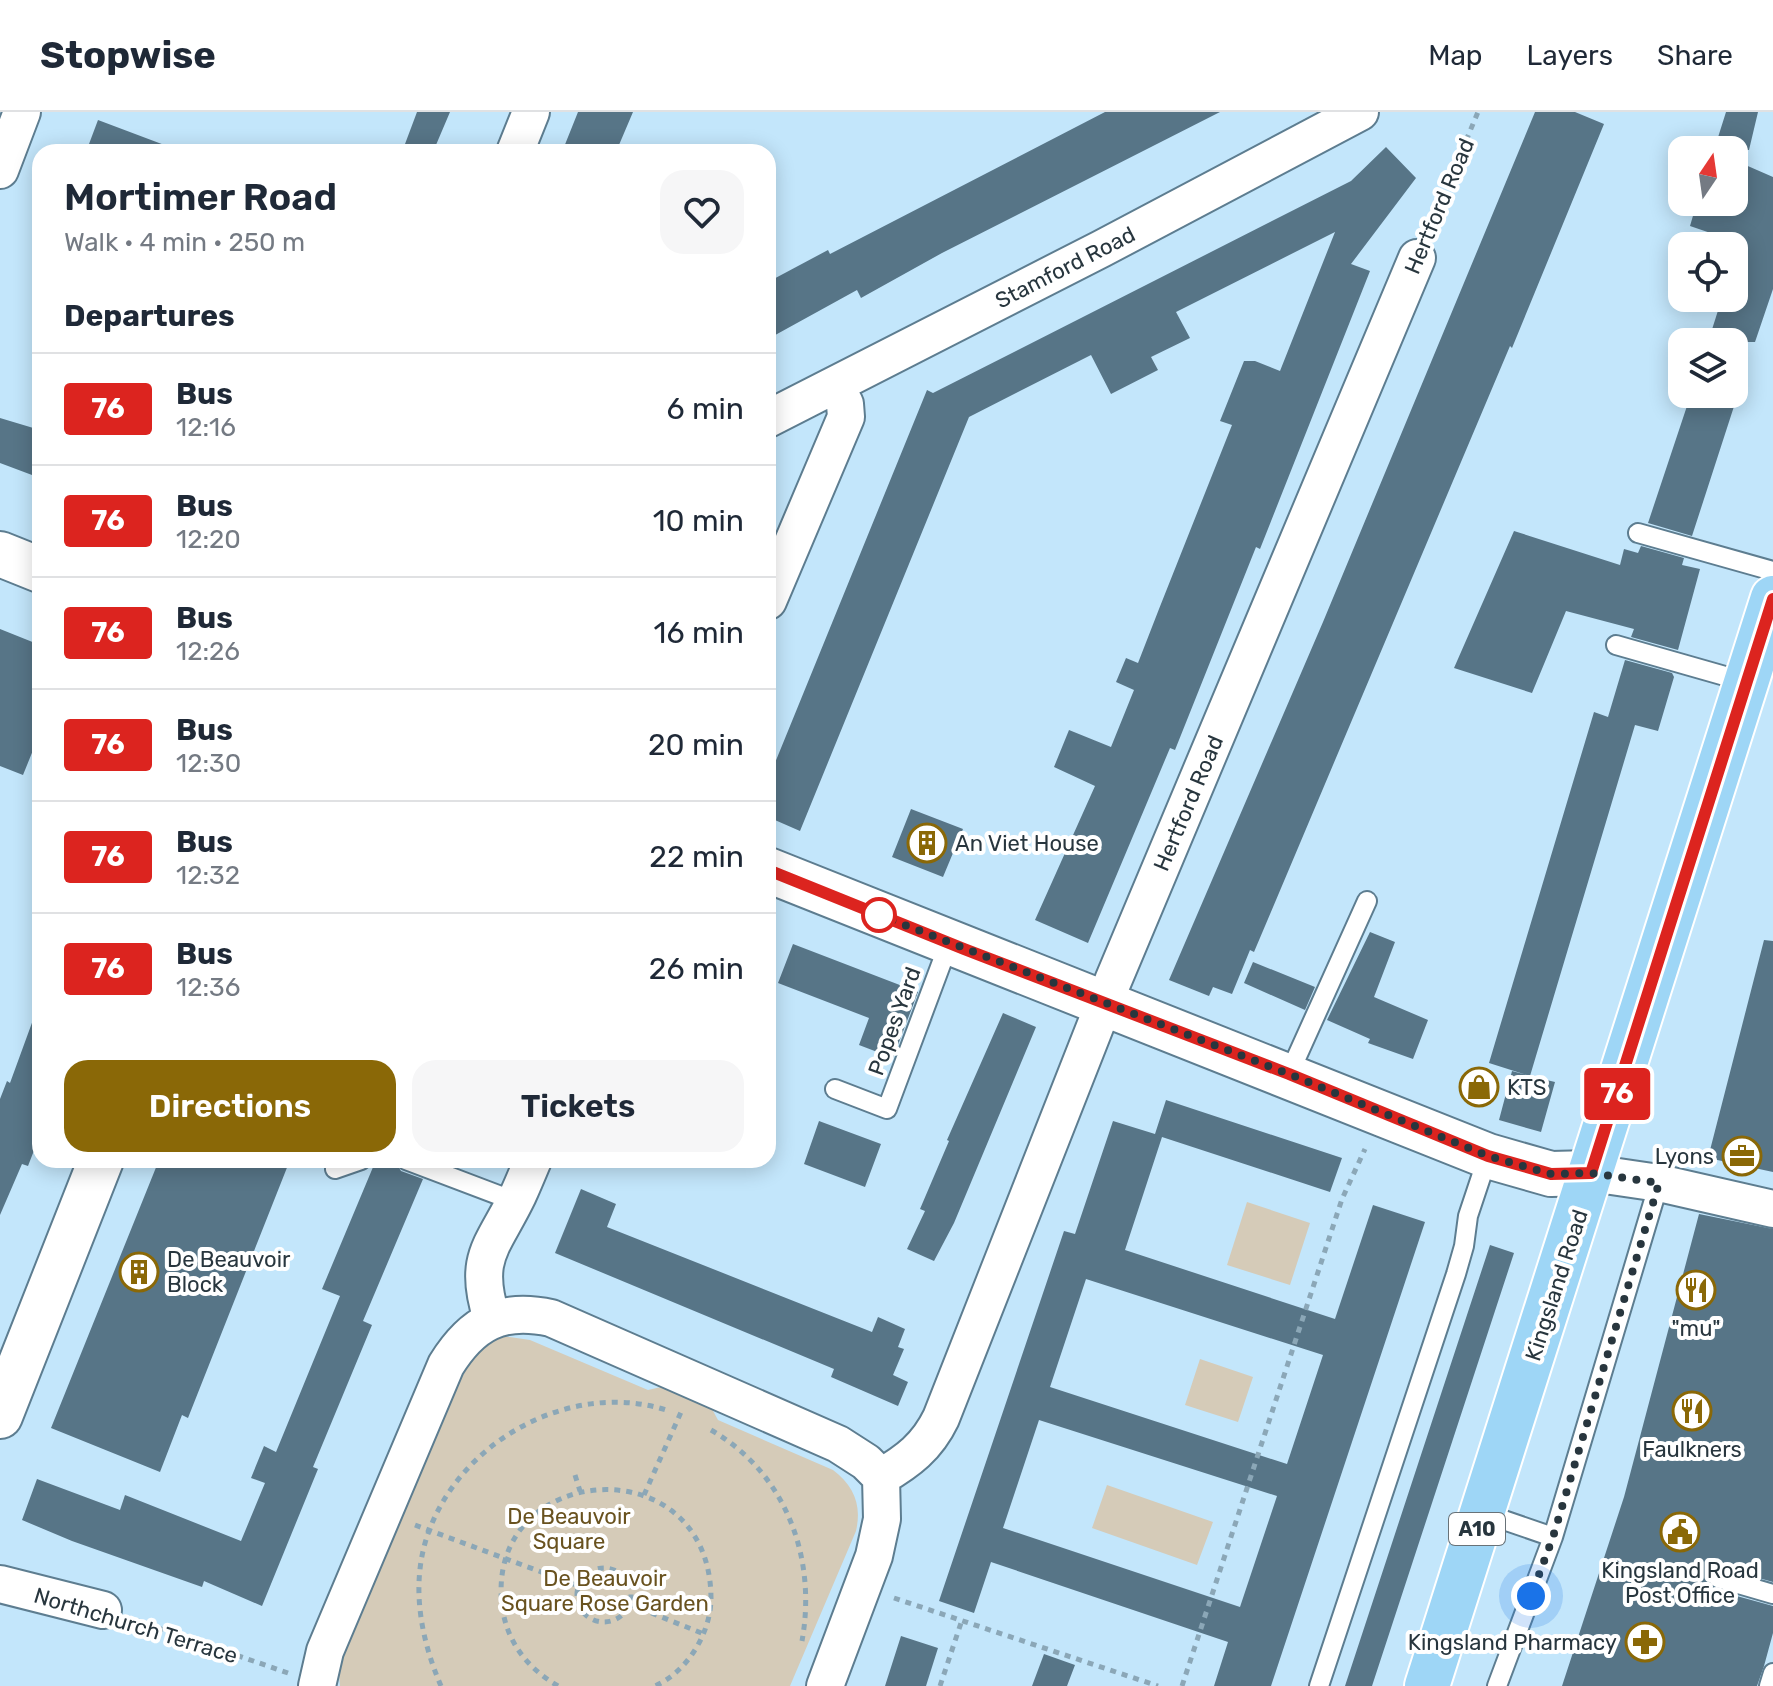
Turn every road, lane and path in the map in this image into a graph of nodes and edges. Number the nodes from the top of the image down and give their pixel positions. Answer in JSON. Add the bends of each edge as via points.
{"nodes":[{"id":1,"x":22,"y":112,"type":"edge"},
{"id":2,"x":531,"y":112,"type":"edge"},
{"id":3,"x":1360,"y":112,"type":"edge"},
{"id":4,"x":1478,"y":112,"type":"edge"},
{"id":5,"x":518,"y":144,"type":"edge"},
{"id":6,"x":0,"y":170,"type":"edge"},
{"id":7,"x":1417,"y":258,"type":"joint"},
{"id":8,"x":835,"y":385,"type":"junction"},
{"id":9,"x":776,"y":415,"type":"edge"},
{"id":10,"x":1638,"y":533,"type":"dead end"},
{"id":11,"x":0,"y":554,"type":"edge"},
{"id":12,"x":32,"y":567,"type":"edge"},
{"id":13,"x":1773,"y":571,"type":"edge"},
{"id":14,"x":776,"y":582,"type":"edge"},
{"id":15,"x":1773,"y":598,"type":"edge"},
{"id":16,"x":1616,"y":645,"type":"dead end"},
{"id":17,"x":1746,"y":682,"type":"junction"},
{"id":18,"x":776,"y":873,"type":"edge"},
{"id":19,"x":1367,"y":901,"type":"dead end"},
{"id":20,"x":949,"y":943,"type":"junction"},
{"id":21,"x":1104,"y":1002,"type":"junction"},
{"id":22,"x":1289,"y":1074,"type":"junction"},
{"id":23,"x":835,"y":1089,"type":"dead end"},
{"id":24,"x":1382,"y":1112,"type":"junction"},
{"id":25,"x":1488,"y":1156,"type":"junction"},
{"id":26,"x":98,"y":1168,"type":"edge"},
{"id":27,"x":338,"y":1168,"type":"edge"},
{"id":28,"x":427,"y":1168,"type":"edge"},
{"id":29,"x":529,"y":1168,"type":"edge"},
{"id":30,"x":335,"y":1169,"type":"dead end"},
{"id":31,"x":1591,"y":1173,"type":"junction"},
{"id":32,"x":1659,"y":1183,"type":"junction"},
{"id":33,"x":514,"y":1201,"type":"junction"},
{"id":34,"x":1773,"y":1209,"type":"edge"},
{"id":35,"x":492,"y":1319,"type":"junction"},
{"id":36,"x":0,"y":1416,"type":"edge"},
{"id":37,"x":690,"y":1419,"type":"dead end"},
{"id":38,"x":701,"y":1424,"type":"dead end"},
{"id":39,"x":675,"y":1425,"type":"dead end"},
{"id":40,"x":575,"y":1475,"type":"dead end"},
{"id":41,"x":881,"y":1477,"type":"junction"},
{"id":42,"x":580,"y":1491,"type":"junction"},
{"id":43,"x":644,"y":1495,"type":"junction"},
{"id":44,"x":1483,"y":1513,"type":"junction"},
{"id":45,"x":439,"y":1534,"type":"dead end"},
{"id":46,"x":1553,"y":1537,"type":"junction"},
{"id":47,"x":506,"y":1557,"type":"junction"},
{"id":48,"x":1718,"y":1578,"type":"dead end"},
{"id":49,"x":0,"y":1584,"type":"edge"},
{"id":50,"x":579,"y":1586,"type":"junction"},
{"id":51,"x":862,"y":1587,"type":"junction"},
{"id":52,"x":1773,"y":1594,"type":"edge"},
{"id":53,"x":629,"y":1604,"type":"junction"},
{"id":54,"x":103,"y":1610,"type":"joint"},
{"id":55,"x":962,"y":1620,"type":"junction"},
{"id":56,"x":704,"y":1634,"type":"junction"},
{"id":57,"x":801,"y":1648,"type":"dead end"},
{"id":58,"x":1773,"y":1673,"type":"edge"},
{"id":59,"x":316,"y":1684,"type":"edge"},
{"id":60,"x":441,"y":1686,"type":"edge"},
{"id":61,"x":558,"y":1686,"type":"edge"},
{"id":62,"x":655,"y":1686,"type":"edge"},
{"id":63,"x":825,"y":1686,"type":"edge"},
{"id":64,"x":940,"y":1686,"type":"edge"},
{"id":65,"x":1158,"y":1686,"type":"edge"},
{"id":66,"x":1182,"y":1686,"type":"edge"},
{"id":67,"x":1319,"y":1686,"type":"edge"},
{"id":68,"x":1427,"y":1686,"type":"edge"},
{"id":69,"x":1497,"y":1686,"type":"edge"},
{"id":70,"x":1769,"y":1686,"type":"edge"}],
"edges":[{"from":1,"to":6,"type":"street"},
{"from":2,"to":5,"type":"street"},
{"from":3,"to":8,"type":"street","name":"Stamford Road"},
{"from":4,"to":7,"type":"path","name":"Hertford Road"},
{"from":7,"to":21,"type":"street","name":"Hertford Road"},
{"from":8,"to":9,"type":"street","name":"Stamford Road"},
{"from":8,"to":14,"type":"street","via":[[846,417]]},
{"from":10,"to":13,"type":"lane"},
{"from":11,"to":12,"type":"street"},
{"from":15,"to":17,"type":"highway","name":"Kingsland Road","number":"A10"},
{"from":16,"to":17,"type":"lane"},
{"from":17,"to":31,"type":"highway","name":"Kingsland Road","number":"A10"},
{"from":18,"to":20,"type":"street"},
{"from":19,"to":22,"type":"lane"},
{"from":20,"to":21,"type":"street"},
{"from":20,"to":23,"type":"lane","name":"Popes Yard","via":[[887,1109]]},
{"from":21,"to":22,"type":"street"},
{"from":21,"to":41,"type":"street","name":"Hertford Road","via":[[941,1418],[913,1458]]},
{"from":22,"to":24,"type":"street"},
{"from":24,"to":25,"type":"street"},
{"from":24,"to":66,"type":"path","via":[[1342,1199]]},
{"from":25,"to":31,"type":"street","via":[[1551,1174]]},
{"from":25,"to":67,"type":"lane","via":[[1452,1284]]},
{"from":26,"to":36,"type":"street"},
{"from":27,"to":30,"type":"lane"},
{"from":28,"to":33,"type":"lane"},
{"from":29,"to":33,"type":"street"},
{"from":31,"to":32,"type":"street"},
{"from":31,"to":44,"type":"highway","name":"Kingsland Road","number":"A10"},
{"from":32,"to":34,"type":"street"},
{"from":32,"to":46,"type":"lane"},
{"from":33,"to":35,"type":"street","via":[[483,1271]]},
{"from":35,"to":41,"type":"street","via":[[519,1313],[551,1318],[838,1444]]},
{"from":35,"to":59,"type":"street","via":[[471,1332],[446,1365],[325,1651]]},
{"from":37,"to":60,"type":"path","via":[[619,1403],[551,1413],[491,1446],[459,1478],[429,1530],[420,1576],[420,1617]]},
{"from":38,"to":57,"type":"path","via":[[749,1459],[770,1482],[791,1520],[807,1586]]},
{"from":39,"to":43,"type":"path"},
{"from":40,"to":42,"type":"path"},
{"from":41,"to":51,"type":"street","via":[[882,1519]]},
{"from":42,"to":43,"type":"path","via":[[612,1488]]},
{"from":42,"to":47,"type":"path","via":[[535,1515]]},
{"from":43,"to":56,"type":"path","via":[[689,1528],[703,1552],[711,1579]]},
{"from":44,"to":46,"type":"lane"},
{"from":44,"to":68,"type":"highway","name":"Kingsland Road","number":"A10"},
{"from":45,"to":47,"type":"path"},
{"from":46,"to":69,"type":"lane"},
{"from":47,"to":50,"type":"path"},
{"from":47,"to":61,"type":"path","via":[[500,1590],[504,1622],[518,1651]]},
{"from":48,"to":52,"type":"lane"},
{"from":49,"to":54,"type":"street","name":"Northchurch Terrace"},
{"from":50,"to":53,"type":"path","via":[[578,1602],[594,1620],[611,1621]]},
{"from":50,"to":53,"type":"path","via":[[583,1577],[599,1568],[617,1572],[629,1586]]},
{"from":51,"to":55,"type":"path"},
{"from":51,"to":63,"type":"street"},
{"from":53,"to":56,"type":"path"},
{"from":54,"to":59,"type":"path","name":"Northchurch Terrace"},
{"from":55,"to":64,"type":"path"},
{"from":55,"to":65,"type":"path"},
{"from":56,"to":62,"type":"path","via":[[687,1661]]},
{"from":58,"to":70,"type":"lane"}]}
